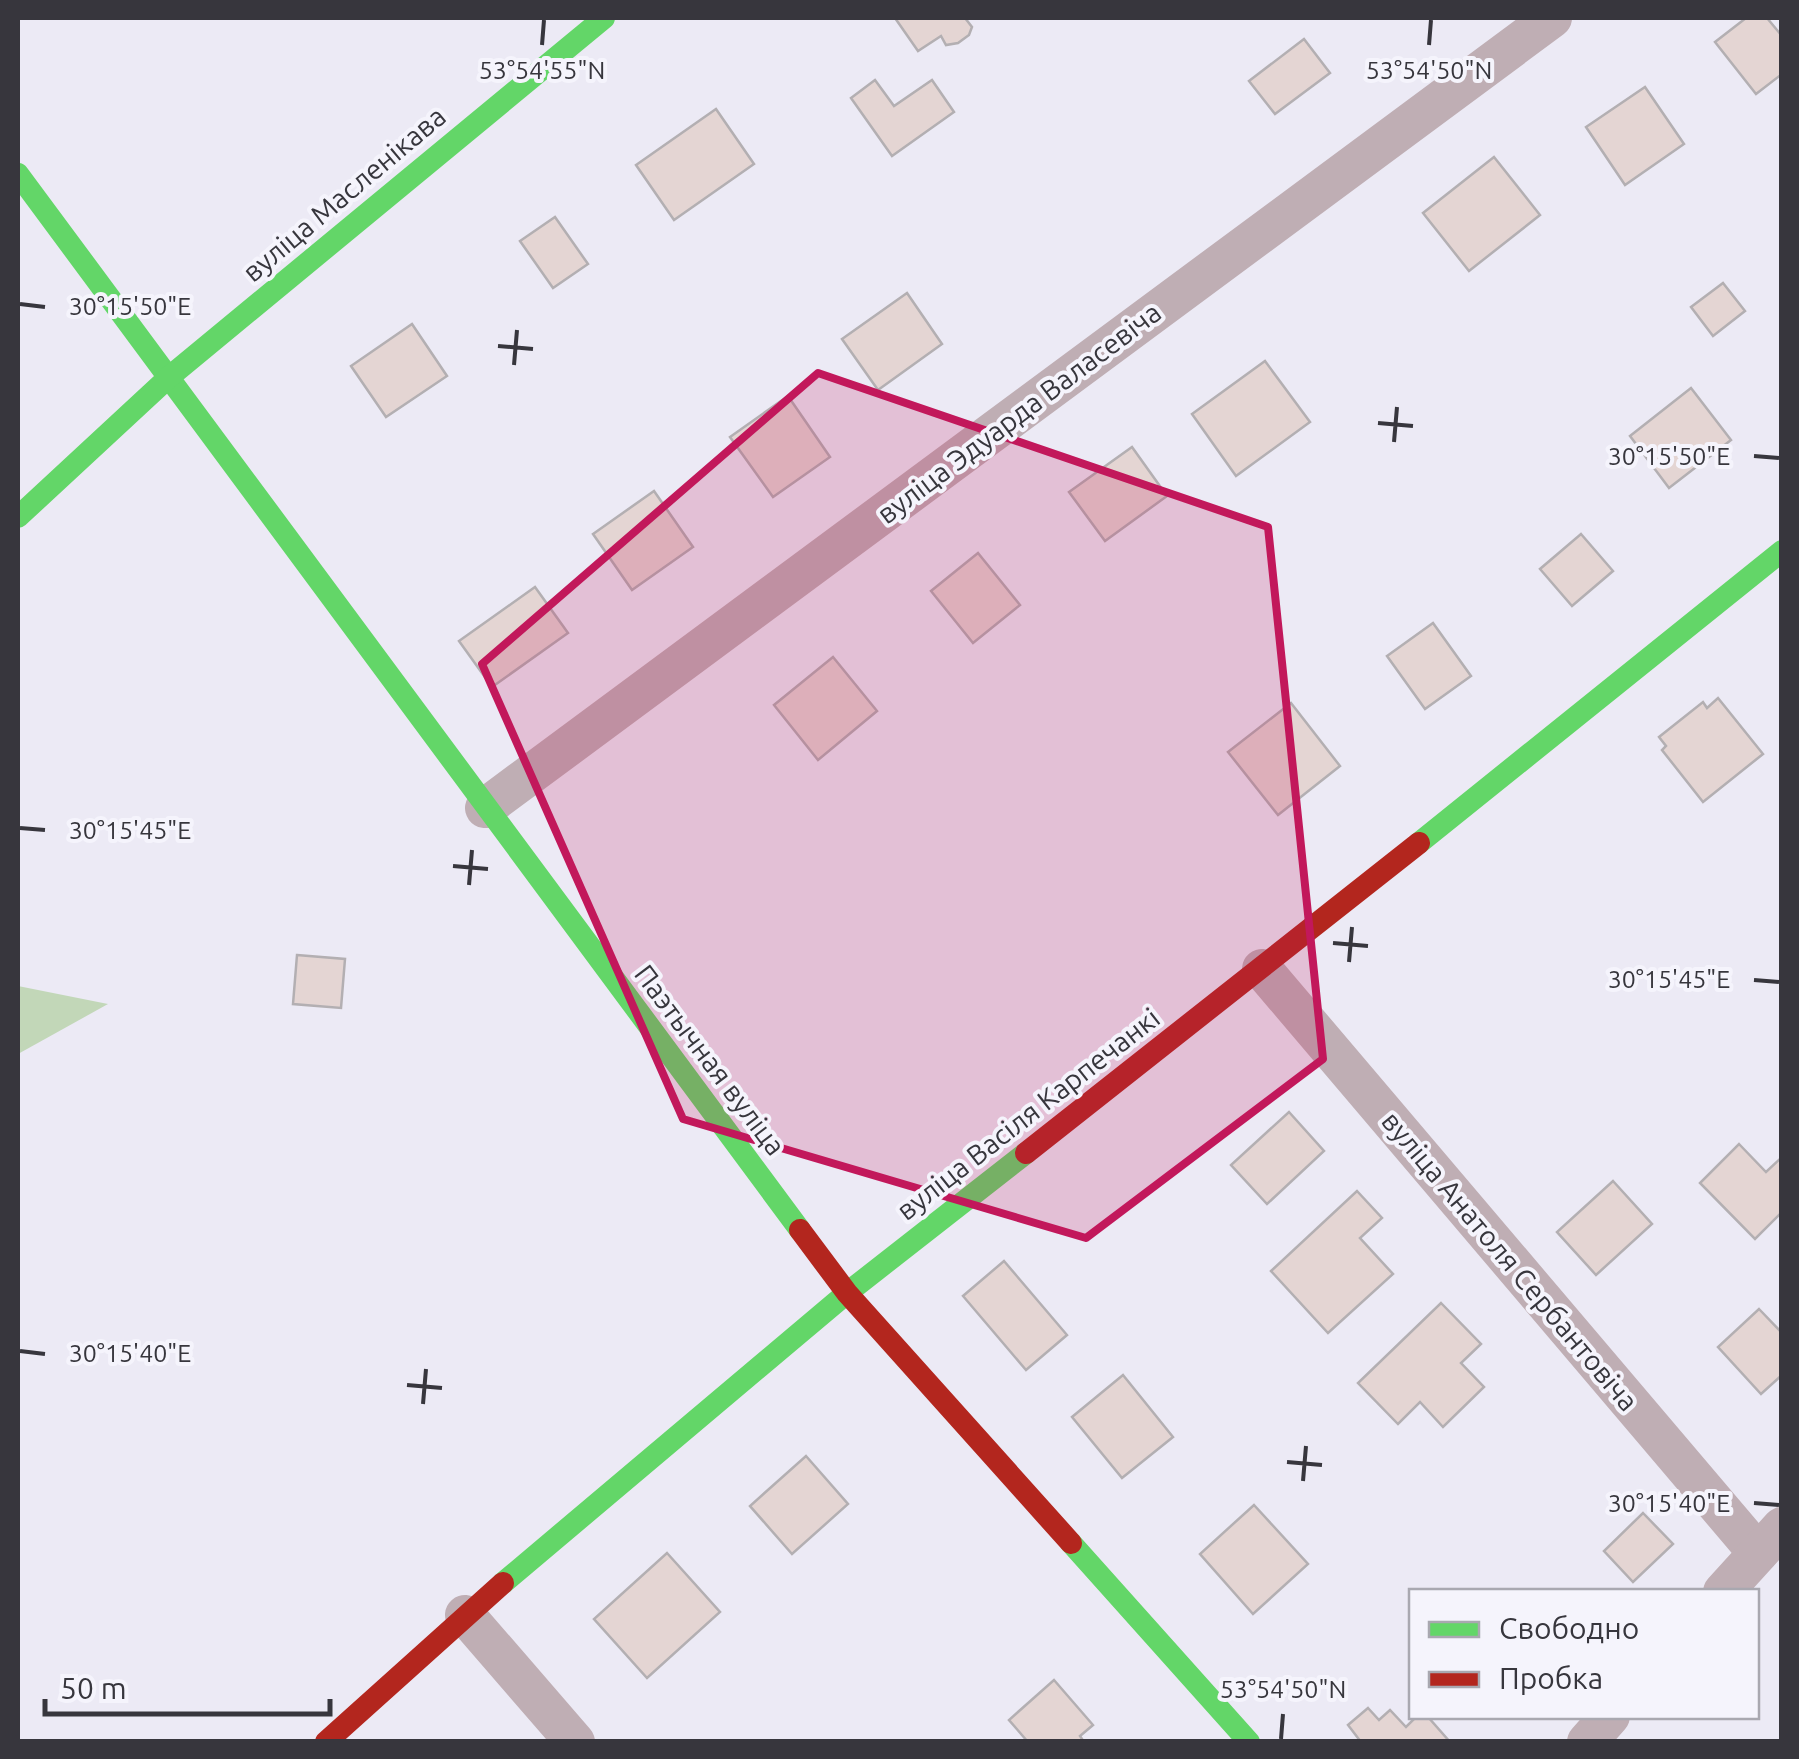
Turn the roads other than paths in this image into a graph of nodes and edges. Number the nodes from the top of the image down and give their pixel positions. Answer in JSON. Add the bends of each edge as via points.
{"nodes":[{"id":1,"x":604,"y":18,"type":"edge"},
{"id":2,"x":1552,"y":18,"type":"edge"},
{"id":3,"x":18,"y":174,"type":"edge"},
{"id":4,"x":168,"y":378,"type":"junction"},
{"id":5,"x":18,"y":517,"type":"edge"},
{"id":6,"x":1782,"y":551,"type":"edge"},
{"id":7,"x":486,"y":808,"type":"junction"},
{"id":8,"x":1262,"y":968,"type":"junction"},
{"id":9,"x":846,"y":1294,"type":"junction"},
{"id":10,"x":1770,"y":1540,"type":"edge"},
{"id":11,"x":1726,"y":1589,"type":"edge"},
{"id":12,"x":465,"y":1616,"type":"junction"},
{"id":13,"x":1607,"y":1719,"type":"edge"},
{"id":14,"x":326,"y":1742,"type":"edge"},
{"id":15,"x":575,"y":1742,"type":"edge"},
{"id":16,"x":1248,"y":1742,"type":"edge"},
{"id":17,"x":1588,"y":1742,"type":"edge"}],
"edges":[{"from":1,"to":4,"type":"street","name":"вуліца Масленікава"},
{"from":2,"to":7,"type":"street","name":"вуліца Эдуарда Валасевіча"},
{"from":3,"to":4,"type":"street","name":"Паэтычная вуліца"},
{"from":4,"to":5,"type":"street","name":"вуліца Масленікава"},
{"from":4,"to":7,"type":"street","name":"Паэтычная вуліца"},
{"from":6,"to":8,"type":"street","name":"вуліца Васіля Карпечанкі"},
{"from":7,"to":9,"type":"street","name":"Паэтычная вуліца"},
{"from":8,"to":9,"type":"street","name":"вуліца Васіля Карпечанкі"},
{"from":8,"to":10,"type":"street","name":"вуліца Анатоля Сербантовіча"},
{"from":9,"to":12,"type":"street","name":"вуліца Васіля Карпечанкі"},
{"from":9,"to":16,"type":"street","name":"Паэтычная вуліца"},
{"from":10,"to":11,"type":"street"},
{"from":12,"to":14,"type":"street","name":"вуліца Васіля Карпечанкі"},
{"from":12,"to":15,"type":"street"},
{"from":13,"to":17,"type":"street"}]}
